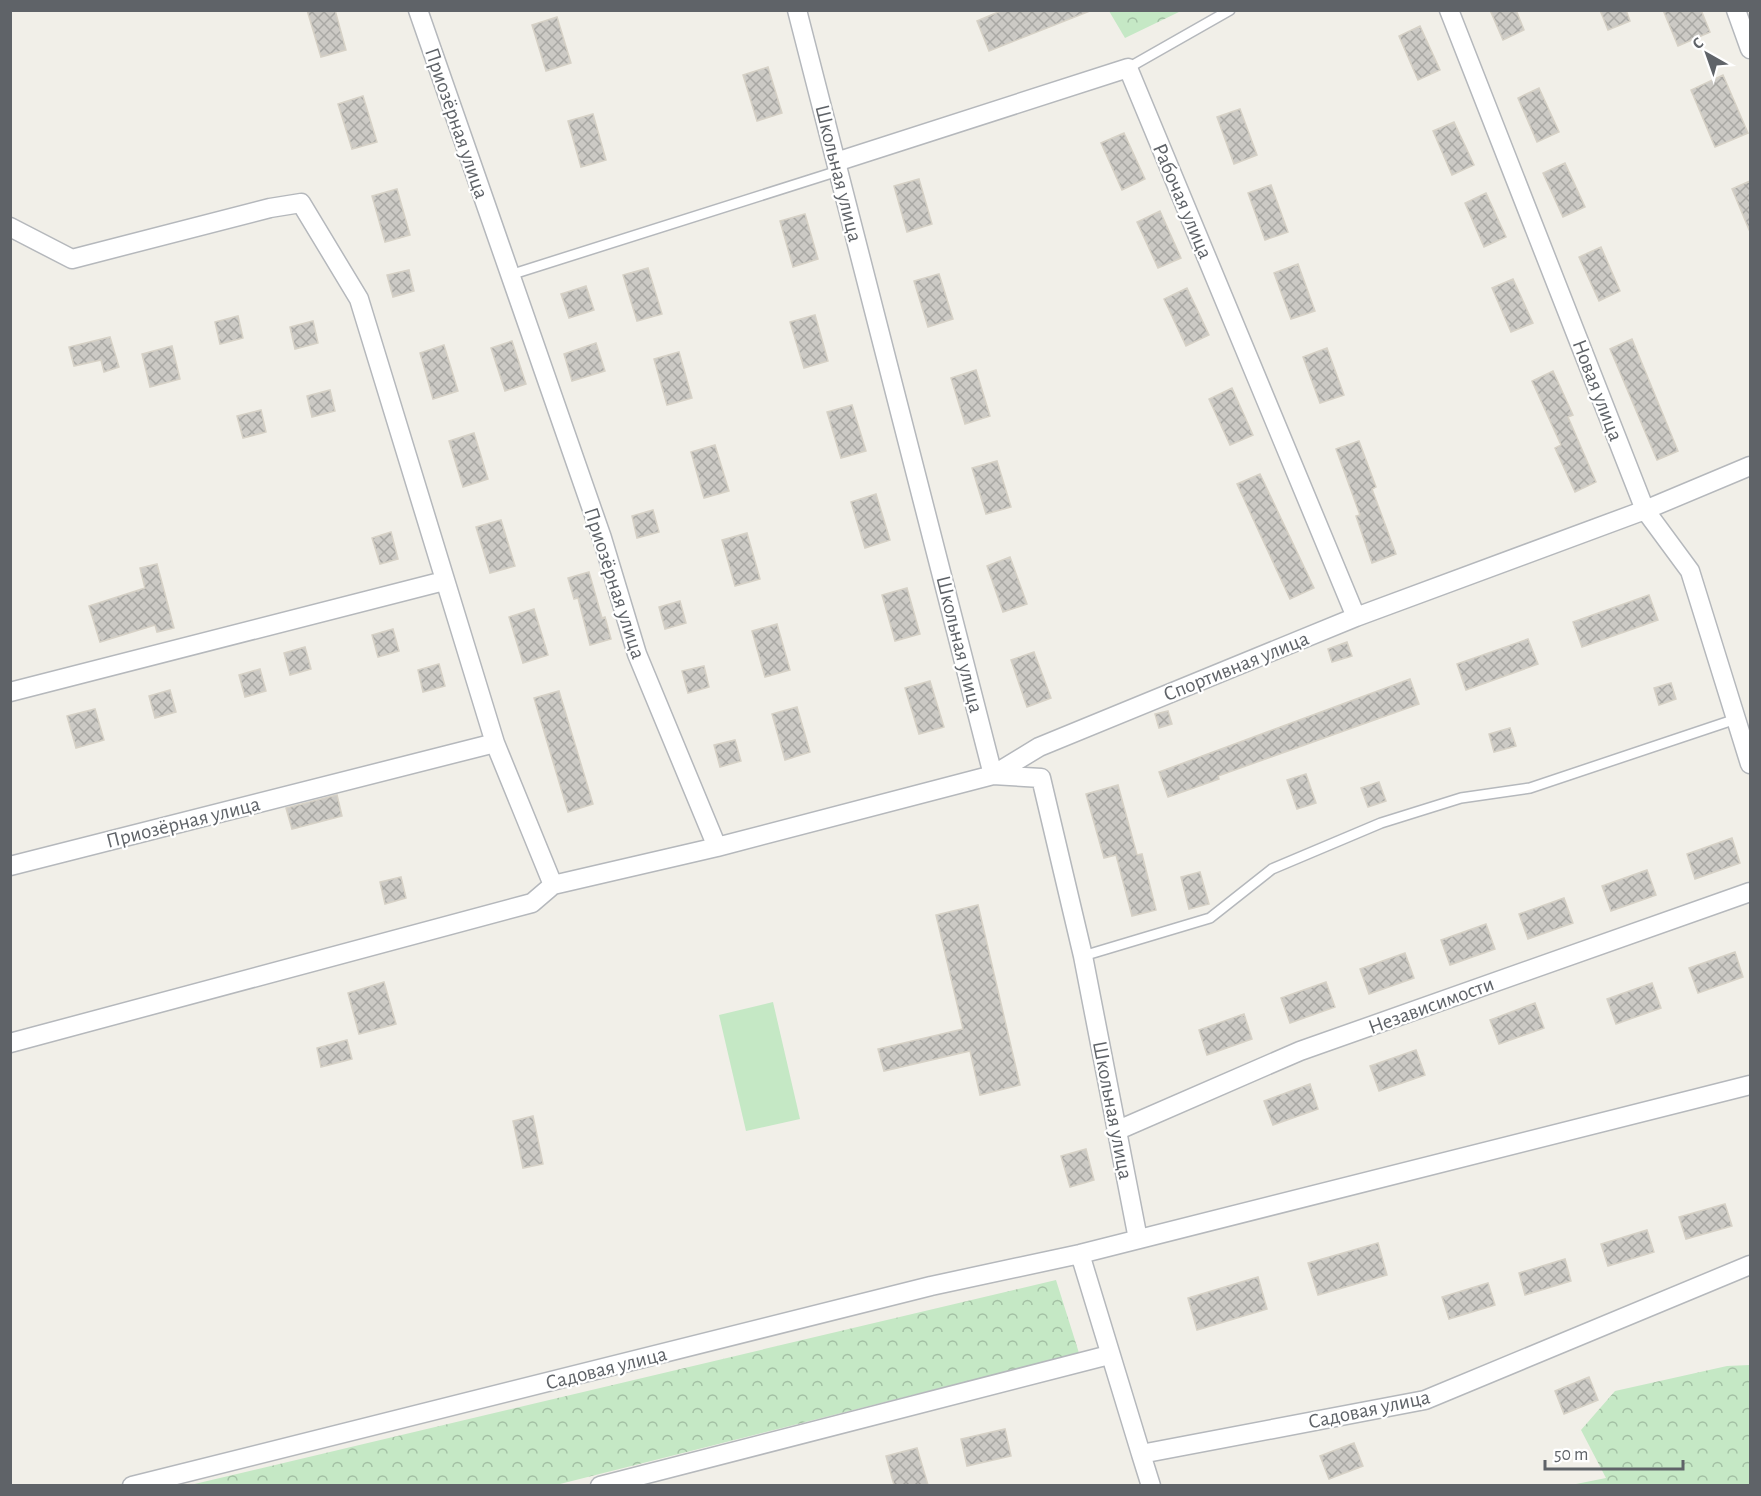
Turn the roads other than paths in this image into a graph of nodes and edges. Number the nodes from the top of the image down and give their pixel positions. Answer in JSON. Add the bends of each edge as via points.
{"nodes":[{"id":1,"x":418,"y":10,"type":"edge"},
{"id":2,"x":797,"y":10,"type":"edge"},
{"id":3,"x":1230,"y":10,"type":"edge"},
{"id":4,"x":1449,"y":10,"type":"edge"},
{"id":5,"x":1736,"y":10,"type":"edge"},
{"id":6,"x":1750,"y":50,"type":"edge"},
{"id":7,"x":1128,"y":68,"type":"junction"},
{"id":8,"x":837,"y":167,"type":"junction"},
{"id":9,"x":10,"y":227,"type":"edge"},
{"id":10,"x":510,"y":275,"type":"junction"},
{"id":11,"x":1750,"y":466,"type":"edge"},
{"id":12,"x":1645,"y":510,"type":"junction"},
{"id":13,"x":444,"y":581,"type":"junction"},
{"id":14,"x":1356,"y":617,"type":"junction"},
{"id":15,"x":10,"y":692,"type":"edge"},
{"id":16,"x":1736,"y":719,"type":"junction"},
{"id":17,"x":495,"y":743,"type":"junction"},
{"id":18,"x":1750,"y":764,"type":"edge"},
{"id":19,"x":993,"y":775,"type":"junction"},
{"id":20,"x":717,"y":847,"type":"junction"},
{"id":21,"x":10,"y":866,"type":"edge"},
{"id":22,"x":553,"y":885,"type":"junction"},
{"id":23,"x":1750,"y":892,"type":"edge"},
{"id":24,"x":1083,"y":956,"type":"junction"},
{"id":25,"x":10,"y":1043,"type":"edge"},
{"id":26,"x":1750,"y":1085,"type":"edge"},
{"id":27,"x":1116,"y":1131,"type":"junction"},
{"id":28,"x":1138,"y":1239,"type":"junction"},
{"id":29,"x":1080,"y":1254,"type":"junction"},
{"id":30,"x":1750,"y":1265,"type":"edge"},
{"id":31,"x":1109,"y":1355,"type":"junction"},
{"id":32,"x":1141,"y":1454,"type":"junction"},
{"id":33,"x":132,"y":1485,"type":"edge"},
{"id":34,"x":600,"y":1485,"type":"edge"},
{"id":35,"x":1151,"y":1485,"type":"edge"}],
"edges":[{"from":1,"to":10,"type":"street","name":"Приозёрная улица"},
{"from":2,"to":8,"type":"street","name":"Школьная улица"},
{"from":3,"to":7,"type":"lane"},
{"from":4,"to":12,"type":"street","name":"Новая улица"},
{"from":5,"to":6,"type":"street"},
{"from":7,"to":8,"type":"street"},
{"from":7,"to":14,"type":"street","name":"Рабочая улица"},
{"from":8,"to":10,"type":"lane"},
{"from":8,"to":19,"type":"street","name":"Школьная улица"},
{"from":9,"to":13,"type":"street","via":[[72,259],[302,203],[359,299]]},
{"from":10,"to":20,"type":"street","name":"Приозёрная улица","via":[[602,538],[637,654]]},
{"from":11,"to":12,"type":"street","name":"Спортивная улица"},
{"from":12,"to":14,"type":"street","name":"Спортивная улица"},
{"from":12,"to":16,"type":"street","name":"Новая улица","via":[[1690,571]]},
{"from":13,"to":15,"type":"street"},
{"from":13,"to":17,"type":"street"},
{"from":14,"to":19,"type":"street","name":"Спортивная улица","via":[[1039,747]]},
{"from":16,"to":18,"type":"street","name":"Новая улица"},
{"from":16,"to":24,"type":"lane","via":[[1530,788],[1461,798],[1381,823],[1272,869],[1210,918]]},
{"from":17,"to":21,"type":"street","name":"Приозёрная улица"},
{"from":17,"to":22,"type":"street"},
{"from":19,"to":20,"type":"street","name":"Спортивная улица"},
{"from":19,"to":24,"type":"street","name":"Школьная улица","via":[[1041,778]]},
{"from":20,"to":22,"type":"street"},
{"from":22,"to":25,"type":"street","via":[[532,903]]},
{"from":23,"to":27,"type":"street","name":"Независимости","via":[[1300,1051]]},
{"from":24,"to":27,"type":"street","name":"Школьная улица"},
{"from":26,"to":28,"type":"street","name":"Садовая улица"},
{"from":27,"to":28,"type":"street","name":"Школьная улица"},
{"from":28,"to":29,"type":"street","name":"Садовая улица"},
{"from":29,"to":31,"type":"street"},
{"from":29,"to":33,"type":"street","name":"Садовая улица","via":[[931,1286]]},
{"from":30,"to":32,"type":"street","name":"Садовая улица","via":[[1425,1401]]},
{"from":31,"to":32,"type":"street"},
{"from":31,"to":34,"type":"street"},
{"from":32,"to":35,"type":"street"}]}
